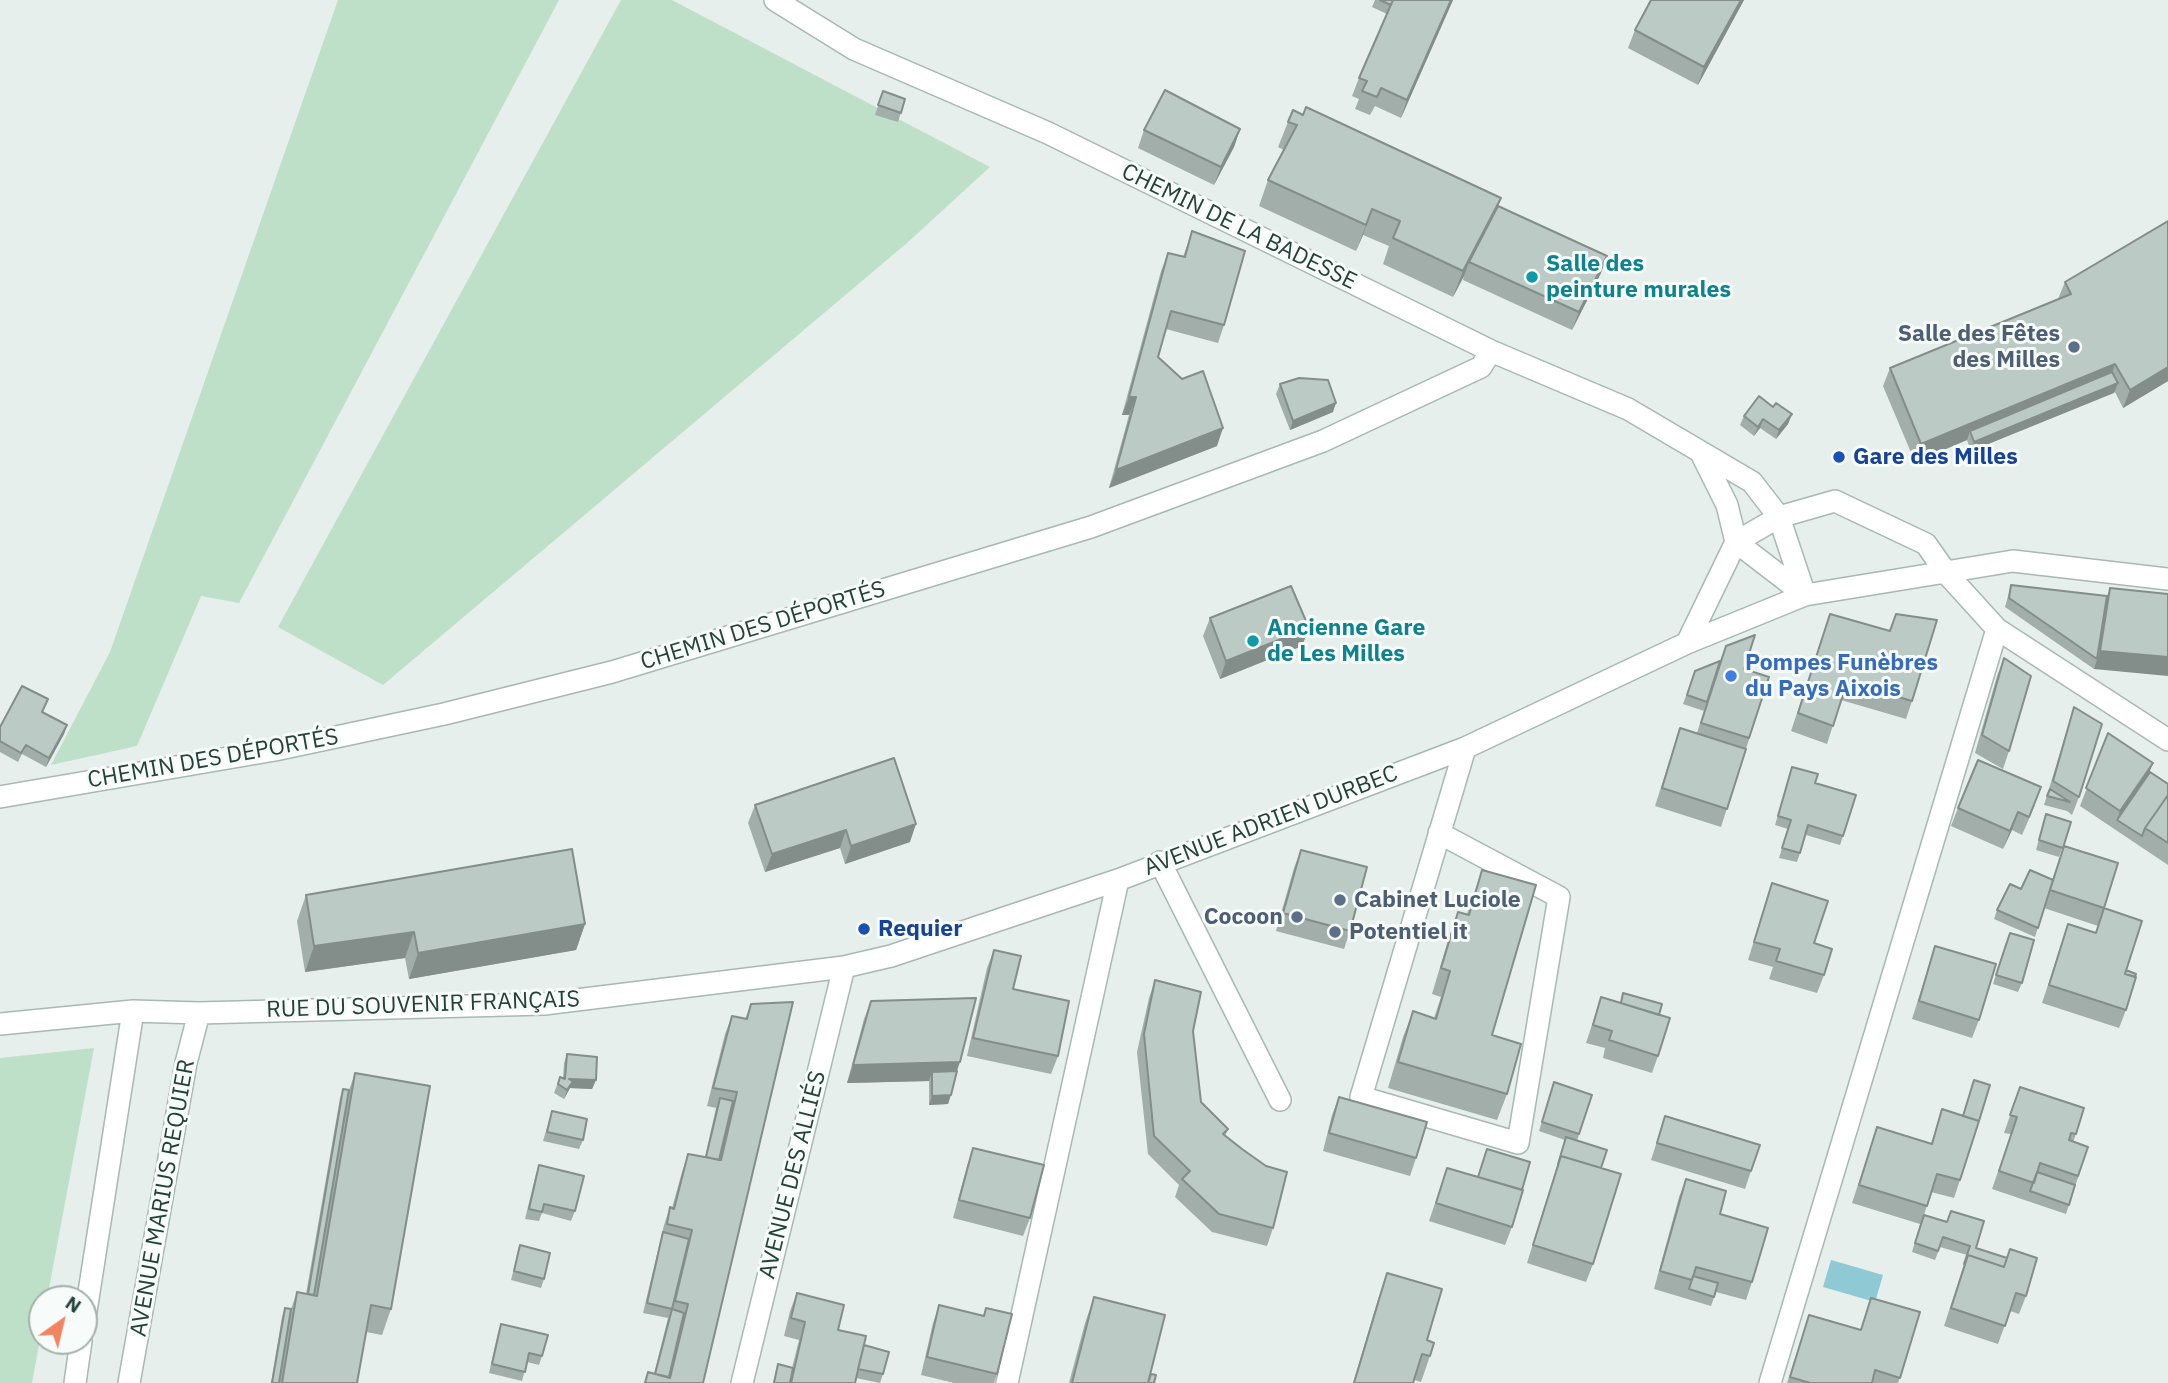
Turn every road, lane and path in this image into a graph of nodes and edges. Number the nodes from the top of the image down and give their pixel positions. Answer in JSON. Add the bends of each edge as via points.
{"nodes":[{"id":1,"x":775,"y":0,"type":"edge"},
{"id":2,"x":1491,"y":351,"type":"junction"},
{"id":3,"x":1702,"y":455,"type":"junction"},
{"id":4,"x":1779,"y":517,"type":"junction"},
{"id":5,"x":1736,"y":542,"type":"junction"},
{"id":6,"x":1948,"y":573,"type":"junction"},
{"id":7,"x":2168,"y":579,"type":"edge"},
{"id":8,"x":1805,"y":596,"type":"junction"},
{"id":9,"x":1997,"y":629,"type":"junction"},
{"id":10,"x":1687,"y":643,"type":"junction"},
{"id":11,"x":2168,"y":740,"type":"edge"},
{"id":12,"x":1465,"y":748,"type":"junction"},
{"id":13,"x":0,"y":797,"type":"edge"},
{"id":14,"x":1439,"y":833,"type":"junction"},
{"id":15,"x":1160,"y":862,"type":"junction"},
{"id":16,"x":1118,"y":880,"type":"junction"},
{"id":17,"x":844,"y":967,"type":"junction"},
{"id":18,"x":133,"y":1011,"type":"junction"},
{"id":19,"x":199,"y":1013,"type":"junction"},
{"id":20,"x":0,"y":1024,"type":"edge"},
{"id":21,"x":1280,"y":1100,"type":"dead end"},
{"id":22,"x":90,"y":1285,"type":"edge"},
{"id":23,"x":80,"y":1355,"type":"edge"},
{"id":24,"x":75,"y":1383,"type":"edge"},
{"id":25,"x":129,"y":1383,"type":"edge"},
{"id":26,"x":742,"y":1383,"type":"edge"},
{"id":27,"x":1007,"y":1383,"type":"edge"},
{"id":28,"x":1770,"y":1383,"type":"edge"}],
"edges":[{"from":1,"to":2,"type":"street","name":"CHEMIN DE LA BADESSE","via":[[854,50],[1048,133]]},
{"from":2,"to":3,"type":"street","name":"CHEMIN DE LA BADESSE","via":[[1629,409]]},
{"from":2,"to":13,"type":"street","name":"CHEMIN DES DÉPORTÉS","via":[[1481,367],[1323,441],[1104,522],[612,672],[275,750]]},
{"from":3,"to":4,"type":"street","name":"CHEMIN DE LA BADESSE","via":[[1752,482]]},
{"from":3,"to":5,"type":"street","via":[[1727,505]]},
{"from":4,"to":5,"type":"street"},
{"from":4,"to":6,"type":"street","via":[[1835,501],[1926,544]]},
{"from":4,"to":8,"type":"street","name":"CHEMIN DE LA BADESSE"},
{"from":5,"to":8,"type":"street"},
{"from":5,"to":10,"type":"street"},
{"from":6,"to":7,"type":"street","name":"AVENUE ADRIEN DURBEC","via":[[2012,561]]},
{"from":6,"to":8,"type":"street","name":"AVENUE ADRIEN DURBEC"},
{"from":6,"to":9,"type":"street"},
{"from":8,"to":10,"type":"street","name":"AVENUE ADRIEN DURBEC"},
{"from":9,"to":11,"type":"street"},
{"from":9,"to":28,"type":"street"},
{"from":10,"to":12,"type":"street","name":"AVENUE ADRIEN DURBEC"},
{"from":12,"to":14,"type":"street"},
{"from":12,"to":15,"type":"street","name":"AVENUE ADRIEN DURBEC"},
{"from":14,"to":14,"type":"street","via":[[1361,1097],[1518,1143],[1559,897]]},
{"from":15,"to":16,"type":"street","name":"AVENUE ADRIEN DURBEC"},
{"from":15,"to":21,"type":"street"},
{"from":16,"to":17,"type":"street","name":"AVENUE ADRIEN DURBEC","via":[[891,956]]},
{"from":16,"to":27,"type":"street"},
{"from":17,"to":19,"type":"street","name":"RUE DU SOUVENIR FRANÇAIS","via":[[544,1004]]},
{"from":17,"to":26,"type":"street","name":"AVENUE DES ALLIÉS"},
{"from":18,"to":19,"type":"street","name":"RUE DU SOUVENIR FRANÇAIS"},
{"from":18,"to":20,"type":"street","name":"RUE DU SOUVENIR FRANÇAIS"},
{"from":18,"to":22,"type":"street"},
{"from":19,"to":25,"type":"street","name":"AVENUE MARIUS REQUIER"},
{"from":23,"to":24,"type":"street"}]}
